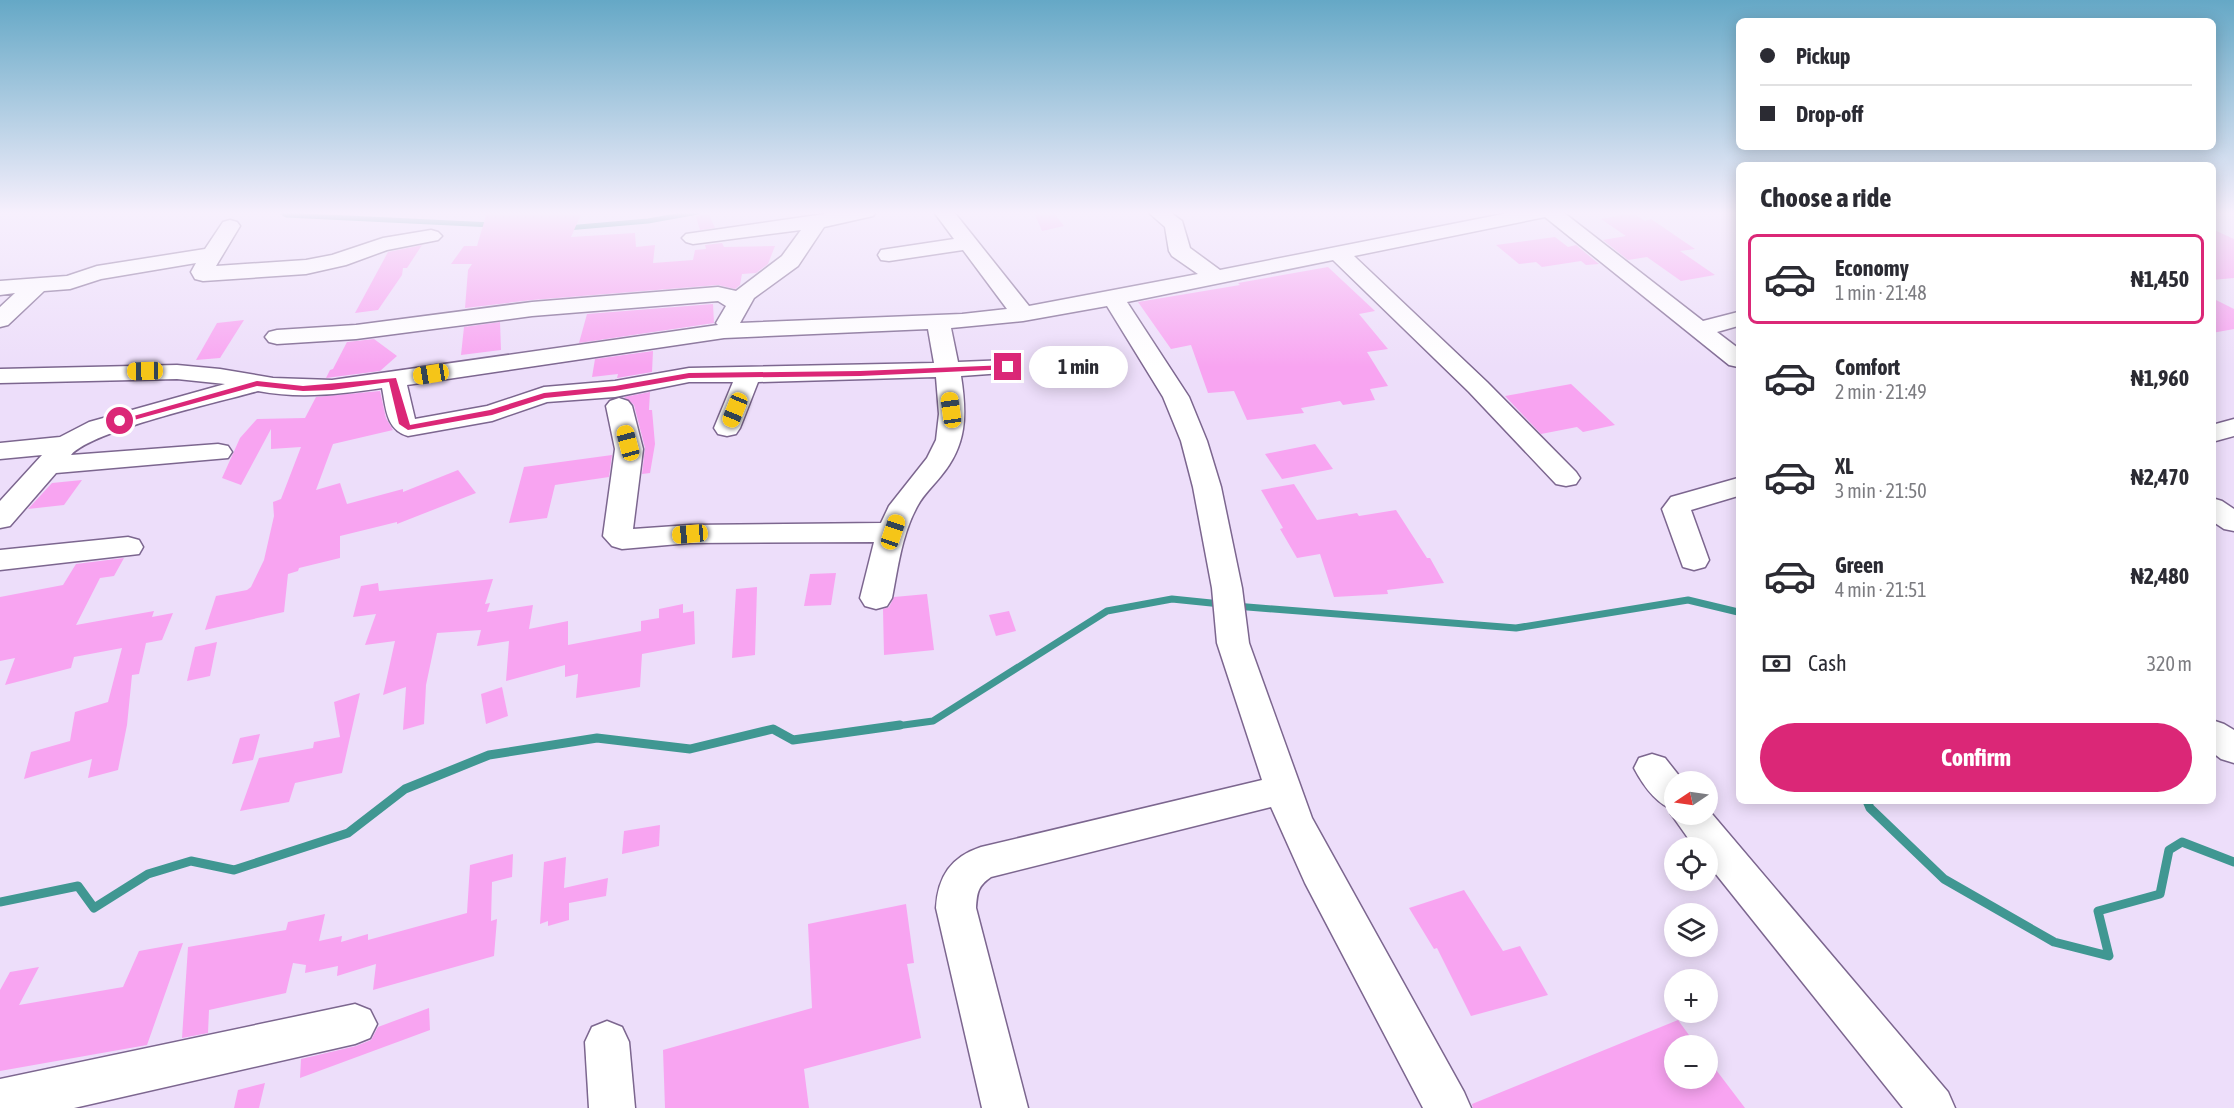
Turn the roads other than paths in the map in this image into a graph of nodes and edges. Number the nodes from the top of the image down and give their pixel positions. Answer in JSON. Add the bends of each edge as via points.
{"nodes":[{"id":1,"x":154,"y":264,"type":"edge"},
{"id":2,"x":208,"y":264,"type":"edge"},
{"id":3,"x":321,"y":264,"type":"edge"},
{"id":4,"x":786,"y":264,"type":"edge"},
{"id":5,"x":984,"y":264,"type":"edge"},
{"id":6,"x":1198,"y":264,"type":"edge"},
{"id":7,"x":1280,"y":264,"type":"edge"},
{"id":8,"x":1349,"y":264,"type":"edge"},
{"id":9,"x":1616,"y":264,"type":"edge"},
{"id":10,"x":1216,"y":277,"type":"junction"},
{"id":11,"x":36,"y":285,"type":"junction"},
{"id":12,"x":0,"y":288,"type":"edge"},
{"id":13,"x":1113,"y":298,"type":"junction"},
{"id":14,"x":738,"y":305,"type":"junction"},
{"id":15,"x":1023,"y":314,"type":"junction"},
{"id":16,"x":0,"y":320,"type":"edge"},
{"id":17,"x":1736,"y":320,"type":"edge"},
{"id":18,"x":938,"y":322,"type":"junction"},
{"id":19,"x":1699,"y":329,"type":"junction"},
{"id":20,"x":724,"y":331,"type":"junction"},
{"id":21,"x":277,"y":338,"type":"dead end"},
{"id":22,"x":1736,"y":358,"type":"edge"},
{"id":23,"x":1008,"y":367,"type":"dead end"},
{"id":24,"x":946,"y":370,"type":"junction"},
{"id":25,"x":749,"y":375,"type":"junction"},
{"id":26,"x":0,"y":376,"type":"edge"},
{"id":27,"x":393,"y":379,"type":"junction"},
{"id":28,"x":257,"y":383,"type":"junction"},
{"id":29,"x":619,"y":406,"type":"dead end"},
{"id":30,"x":2234,"y":427,"type":"edge"},
{"id":31,"x":727,"y":428,"type":"dead end"},
{"id":32,"x":2216,"y":433,"type":"edge"},
{"id":33,"x":0,"y":451,"type":"edge"},
{"id":34,"x":218,"y":452,"type":"dead end"},
{"id":35,"x":58,"y":454,"type":"junction"},
{"id":36,"x":1566,"y":478,"type":"dead end"},
{"id":37,"x":1736,"y":488,"type":"edge"},
{"id":38,"x":2216,"y":510,"type":"edge"},
{"id":39,"x":0,"y":519,"type":"edge"},
{"id":40,"x":2234,"y":522,"type":"edge"},
{"id":41,"x":893,"y":532,"type":"junction"},
{"id":42,"x":128,"y":548,"type":"dead end"},
{"id":43,"x":0,"y":560,"type":"edge"},
{"id":44,"x":1694,"y":560,"type":"dead end"},
{"id":45,"x":876,"y":598,"type":"dead end"},
{"id":46,"x":2216,"y":735,"type":"edge"},
{"id":47,"x":2234,"y":749,"type":"edge"},
{"id":48,"x":1282,"y":790,"type":"junction"},
{"id":49,"x":1699,"y":825,"type":"edge"},
{"id":50,"x":355,"y":1024,"type":"dead end"},
{"id":51,"x":607,"y":1042,"type":"dead end"},
{"id":52,"x":0,"y":1101,"type":"edge"},
{"id":53,"x":612,"y":1108,"type":"edge"},
{"id":54,"x":1005,"y":1108,"type":"edge"},
{"id":55,"x":1448,"y":1108,"type":"edge"},
{"id":56,"x":1932,"y":1108,"type":"edge"}],
"edges":[{"from":1,"to":11,"type":"street","via":[[97,273],[70,282]]},
{"from":2,"to":3,"type":"street","via":[[203,274]]},
{"from":4,"to":14,"type":"street","via":[[745,294]]},
{"from":5,"to":15,"type":"street"},
{"from":6,"to":10,"type":"street"},
{"from":7,"to":10,"type":"street"},
{"from":8,"to":36,"type":"street"},
{"from":9,"to":19,"type":"street"},
{"from":10,"to":13,"type":"street"},
{"from":11,"to":12,"type":"street"},
{"from":11,"to":16,"type":"street"},
{"from":13,"to":15,"type":"street"},
{"from":13,"to":48,"type":"street","via":[[1176,397],[1194,441],[1227,588],[1233,643]]},
{"from":14,"to":20,"type":"street"},
{"from":14,"to":21,"type":"street","via":[[728,295],[718,294],[532,309]]},
{"from":15,"to":18,"type":"street"},
{"from":17,"to":19,"type":"street"},
{"from":18,"to":20,"type":"street"},
{"from":18,"to":24,"type":"street"},
{"from":19,"to":22,"type":"street"},
{"from":20,"to":27,"type":"street"},
{"from":23,"to":24,"type":"street"},
{"from":24,"to":25,"type":"street"},
{"from":24,"to":41,"type":"street","via":[[952,426],[947,444],[936,467],[907,500]]},
{"from":25,"to":27,"type":"street","via":[[689,375],[615,389],[544,395],[492,413],[408,428],[403,424]]},
{"from":25,"to":31,"type":"street"},
{"from":26,"to":28,"type":"street","via":[[177,372]]},
{"from":27,"to":28,"type":"street","via":[[303,388]]},
{"from":28,"to":35,"type":"street","via":[[98,428]]},
{"from":29,"to":41,"type":"street","via":[[629,449],[618,529],[622,539],[690,534]]},
{"from":30,"to":32,"type":"street"},
{"from":33,"to":35,"type":"street"},
{"from":34,"to":35,"type":"street"},
{"from":35,"to":39,"type":"street"},
{"from":37,"to":44,"type":"street","via":[[1681,503],[1676,509]]},
{"from":38,"to":40,"type":"street"},
{"from":41,"to":45,"type":"street"},
{"from":42,"to":43,"type":"street"},
{"from":46,"to":47,"type":"street"},
{"from":48,"to":54,"type":"street","via":[[981,863],[966,872],[957,887],[956,908]]},
{"from":48,"to":55,"type":"street","via":[[1319,871]]},
{"from":49,"to":56,"type":"street"},
{"from":50,"to":52,"type":"street"},
{"from":51,"to":53,"type":"street"}]}
